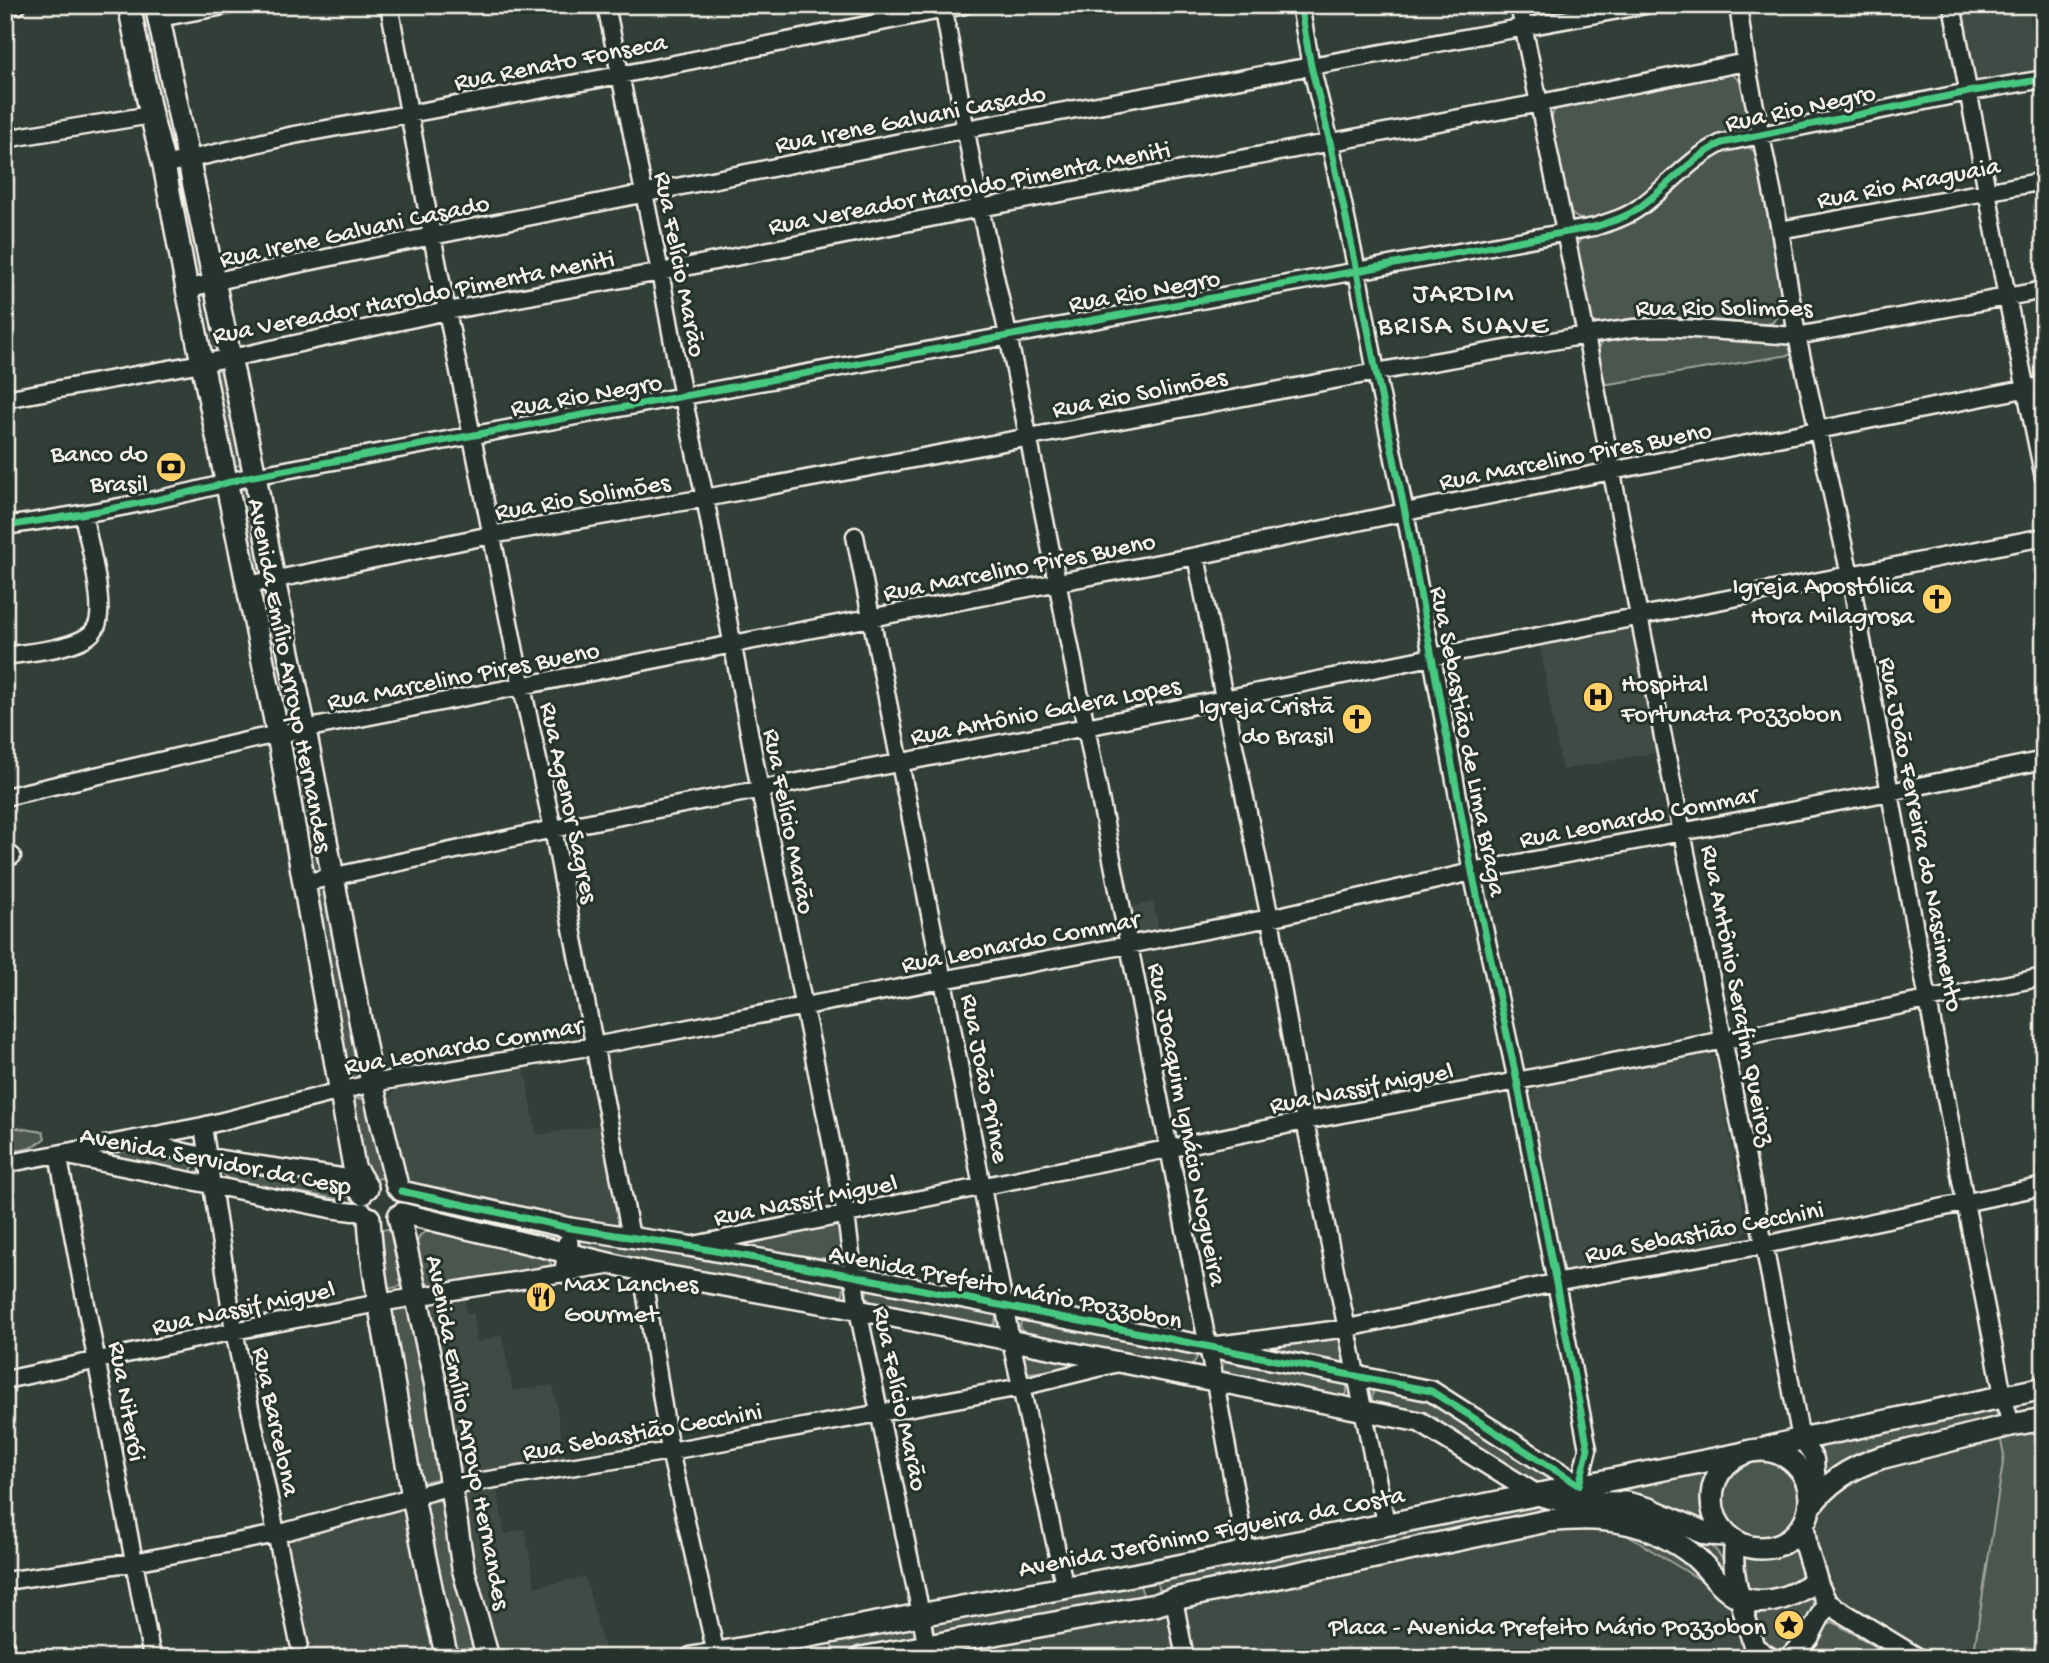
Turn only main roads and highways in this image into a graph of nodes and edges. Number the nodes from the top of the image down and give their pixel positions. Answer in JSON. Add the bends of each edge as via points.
{"nodes":[{"id":1,"x":129,"y":5,"type":"edge"},
{"id":2,"x":158,"y":12,"type":"edge"},
{"id":3,"x":399,"y":1189,"type":"junction"},
{"id":4,"x":366,"y":1204,"type":"junction"},
{"id":5,"x":400,"y":1215,"type":"junction"},
{"id":6,"x":2044,"y":1388,"type":"edge"},
{"id":7,"x":2044,"y":1419,"type":"edge"},
{"id":8,"x":1750,"y":1452,"type":"junction"},
{"id":9,"x":1535,"y":1494,"type":"junction"},
{"id":10,"x":1808,"y":1509,"type":"junction"},
{"id":11,"x":1731,"y":1538,"type":"junction"},
{"id":12,"x":1148,"y":1572,"type":"junction"},
{"id":13,"x":1164,"y":1602,"type":"junction"},
{"id":14,"x":927,"y":1652,"type":"edge"},
{"id":15,"x":716,"y":1656,"type":"edge"},
{"id":16,"x":447,"y":1658,"type":"edge"},
{"id":17,"x":488,"y":1658,"type":"edge"},
{"id":18,"x":692,"y":1658,"type":"edge"},
{"id":19,"x":862,"y":1658,"type":"edge"}],
"edges":[{"from":1,"to":4,"type":"main road","name":"Avenida Emílio Arroyo Hernandes","via":[[278,735],[354,1167]]},
{"from":2,"to":3,"type":"main road","name":"Avenida Emílio Arroyo Hernandes","via":[[255,476],[373,1083]]},
{"from":3,"to":4,"type":"main road","via":[[390,1182],[374,1184]]},
{"from":3,"to":5,"type":"main road","name":"Avenida Emílio Arroyo Hernandes","via":[[404,1201]]},
{"from":4,"to":5,"type":"main road","via":[[381,1223]]},
{"from":4,"to":16,"type":"main road","name":"Avenida Emílio Arroyo Hernandes","via":[[412,1497]]},
{"from":5,"to":17,"type":"main road","name":"Avenida Emílio Arroyo Hernandes","via":[[436,1387],[463,1568]]},
{"from":6,"to":8,"type":"main road","name":"Avenida Jerônimo Figueira da Costa"},
{"from":7,"to":10,"type":"main road","via":[[1860,1465],[1837,1479]]},
{"from":8,"to":9,"type":"main road","name":"Avenida Jerônimo Figueira da Costa"},
{"from":8,"to":10,"type":"main road","via":[[1778,1453],[1795,1463],[1806,1478]]},
{"from":8,"to":11,"type":"main road","via":[[1725,1465],[1712,1491],[1716,1519]]},
{"from":9,"to":11,"type":"main road","name":"Avenida Prefeito Mário Pozzobon","via":[[1570,1502],[1626,1503],[1707,1534]]},
{"from":9,"to":12,"type":"main road","name":"Avenida Jerônimo Figueira da Costa"},
{"from":10,"to":11,"type":"main road","via":[[1790,1539],[1772,1547],[1753,1547]]},
{"from":10,"to":13,"type":"main road","via":[[1806,1547],[1816,1580],[1784,1599],[1754,1602],[1741,1597],[1692,1554],[1657,1533],[1615,1520],[1583,1517]]},
{"from":12,"to":13,"type":"main road"},
{"from":12,"to":15,"type":"main road","name":"Avenida Jerônimo Figueira da Costa"},
{"from":13,"to":14,"type":"main road"},
{"from":14,"to":19,"type":"main road"},
{"from":15,"to":18,"type":"main road","name":"Avenida Jerônimo Figueira da Costa"}]}
